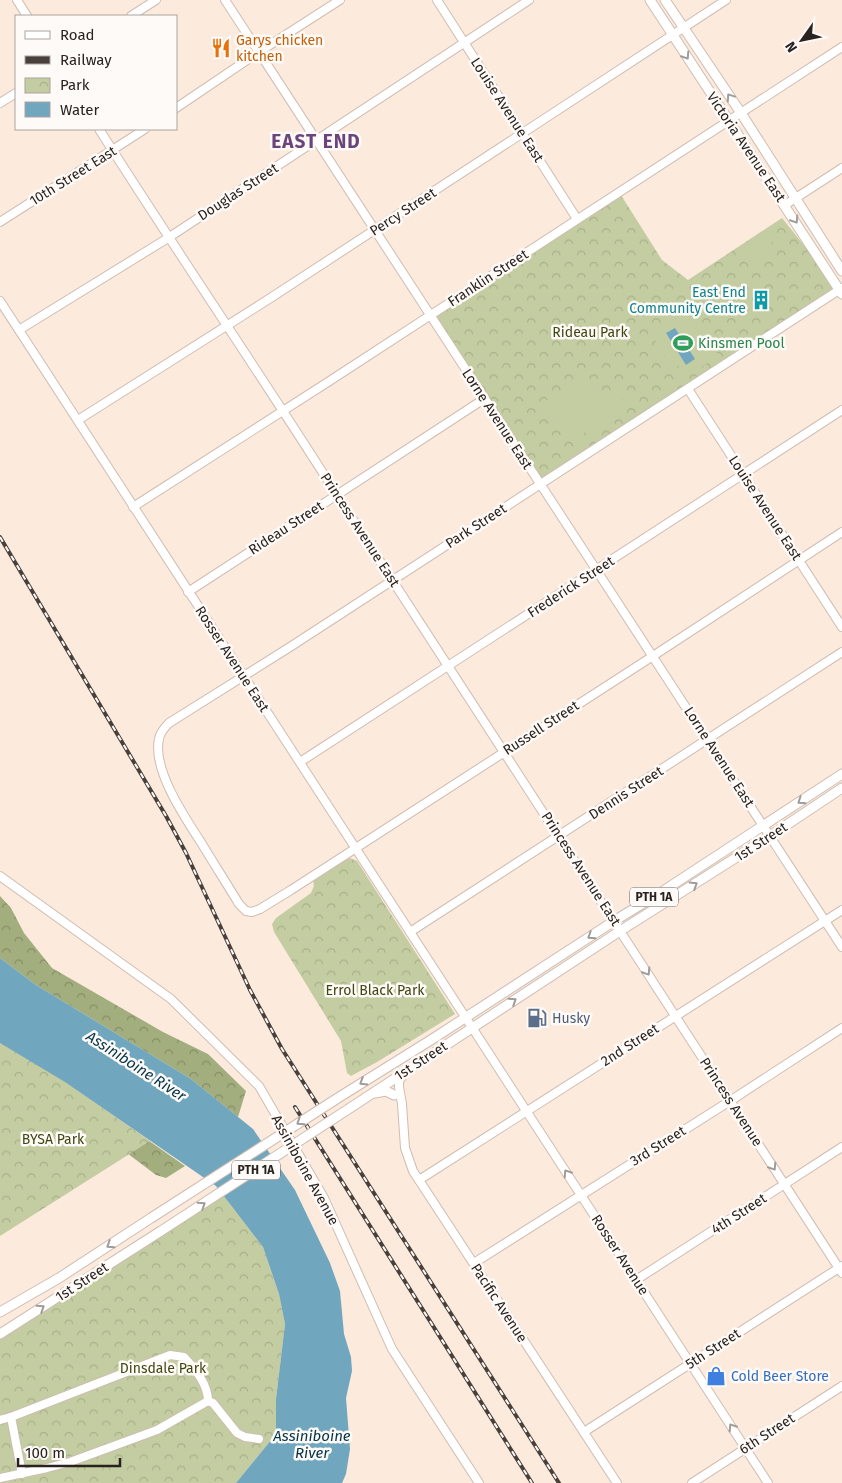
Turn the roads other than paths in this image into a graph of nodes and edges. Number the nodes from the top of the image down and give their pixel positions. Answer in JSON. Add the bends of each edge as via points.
{"nodes":[{"id":1,"x":17,"y":0,"type":"edge"},
{"id":2,"x":156,"y":0,"type":"edge"},
{"id":3,"x":225,"y":0,"type":"edge"},
{"id":4,"x":340,"y":0,"type":"edge"},
{"id":5,"x":437,"y":0,"type":"edge"},
{"id":6,"x":529,"y":0,"type":"edge"},
{"id":7,"x":650,"y":0,"type":"edge"},
{"id":8,"x":665,"y":0,"type":"edge"},
{"id":9,"x":726,"y":0,"type":"edge"},
{"id":10,"x":26,"y":15,"type":"edge"},
{"id":11,"x":133,"y":15,"type":"edge"},
{"id":12,"x":683,"y":28,"type":"junction"},
{"id":13,"x":673,"y":36,"type":"junction"},
{"id":14,"x":464,"y":43,"type":"junction"},
{"id":15,"x":842,"y":47,"type":"edge"},
{"id":16,"x":258,"y":52,"type":"junction"},
{"id":17,"x":15,"y":93,"type":"edge"},
{"id":18,"x":0,"y":104,"type":"edge"},
{"id":19,"x":178,"y":107,"type":"edge"},
{"id":20,"x":740,"y":113,"type":"junction"},
{"id":21,"x":728,"y":120,"type":"junction"},
{"id":22,"x":100,"y":130,"type":"edge"},
{"id":23,"x":143,"y":130,"type":"edge"},
{"id":24,"x":523,"y":134,"type":"junction"},
{"id":25,"x":316,"y":140,"type":"junction"},
{"id":26,"x":113,"y":150,"type":"junction"},
{"id":27,"x":842,"y":168,"type":"edge"},
{"id":28,"x":796,"y":198,"type":"junction"},
{"id":29,"x":785,"y":205,"type":"junction"},
{"id":30,"x":577,"y":220,"type":"junction"},
{"id":31,"x":0,"y":222,"type":"edge"},
{"id":32,"x":375,"y":230,"type":"junction"},
{"id":33,"x":168,"y":238,"type":"junction"},
{"id":34,"x":842,"y":270,"type":"edge"},
{"id":35,"x":841,"y":290,"type":"edge"},
{"id":36,"x":0,"y":301,"type":"edge"},
{"id":37,"x":430,"y":315,"type":"junction"},
{"id":38,"x":227,"y":325,"type":"junction"},
{"id":39,"x":20,"y":330,"type":"junction"},
{"id":40,"x":688,"y":389,"type":"junction"},
{"id":41,"x":484,"y":399,"type":"junction"},
{"id":42,"x":283,"y":410,"type":"junction"},
{"id":43,"x":842,"y":410,"type":"edge"},
{"id":44,"x":78,"y":420,"type":"junction"},
{"id":45,"x":743,"y":474,"type":"junction"},
{"id":46,"x":540,"y":484,"type":"junction"},
{"id":47,"x":337,"y":495,"type":"junction"},
{"id":48,"x":133,"y":507,"type":"junction"},
{"id":49,"x":842,"y":532,"type":"edge"},
{"id":50,"x":799,"y":560,"type":"junction"},
{"id":51,"x":596,"y":570,"type":"junction"},
{"id":52,"x":393,"y":580,"type":"junction"},
{"id":53,"x":188,"y":592,"type":"junction"},
{"id":54,"x":842,"y":627,"type":"edge"},
{"id":55,"x":842,"y":652,"type":"edge"},
{"id":56,"x":653,"y":656,"type":"junction"},
{"id":57,"x":448,"y":666,"type":"junction"},
{"id":58,"x":244,"y":677,"type":"junction"},
{"id":59,"x":707,"y":740,"type":"junction"},
{"id":60,"x":504,"y":752,"type":"junction"},
{"id":61,"x":300,"y":762,"type":"junction"},
{"id":62,"x":842,"y":774,"type":"edge"},
{"id":63,"x":842,"y":788,"type":"edge"},
{"id":64,"x":764,"y":826,"type":"junction"},
{"id":65,"x":560,"y":836,"type":"junction"},
{"id":66,"x":770,"y":836,"type":"junction"},
{"id":67,"x":356,"y":848,"type":"junction"},
{"id":68,"x":0,"y":876,"type":"edge"},
{"id":69,"x":239,"y":904,"type":"joint"},
{"id":70,"x":842,"y":910,"type":"edge"},
{"id":71,"x":614,"y":921,"type":"junction"},
{"id":72,"x":825,"y":921,"type":"junction"},
{"id":73,"x":620,"y":931,"type":"junction"},
{"id":74,"x":410,"y":932,"type":"junction"},
{"id":75,"x":842,"y":947,"type":"edge"},
{"id":76,"x":675,"y":1016,"type":"junction"},
{"id":77,"x":465,"y":1017,"type":"junction"},
{"id":78,"x":472,"y":1028,"type":"junction"},
{"id":79,"x":842,"y":1028,"type":"edge"},
{"id":80,"x":434,"y":1038,"type":"junction"},
{"id":81,"x":406,"y":1071,"type":"junction"},
{"id":82,"x":387,"y":1084,"type":"junction"},
{"id":83,"x":370,"y":1095,"type":"junction"},
{"id":84,"x":394,"y":1096,"type":"junction"},
{"id":85,"x":730,"y":1101,"type":"junction"},
{"id":86,"x":526,"y":1111,"type":"junction"},
{"id":87,"x":404,"y":1115,"type":"junction"},
{"id":88,"x":842,"y":1147,"type":"edge"},
{"id":89,"x":419,"y":1180,"type":"junction"},
{"id":90,"x":785,"y":1185,"type":"junction"},
{"id":91,"x":581,"y":1195,"type":"junction"},
{"id":92,"x":474,"y":1264,"type":"junction"},
{"id":93,"x":841,"y":1269,"type":"edge"},
{"id":94,"x":636,"y":1280,"type":"junction"},
{"id":95,"x":0,"y":1312,"type":"edge"},
{"id":96,"x":0,"y":1334,"type":"edge"},
{"id":97,"x":691,"y":1364,"type":"junction"},
{"id":98,"x":842,"y":1386,"type":"edge"},
{"id":99,"x":208,"y":1402,"type":"junction"},
{"id":100,"x":11,"y":1417,"type":"junction"},
{"id":101,"x":0,"y":1420,"type":"edge"},
{"id":102,"x":584,"y":1432,"type":"junction"},
{"id":103,"x":259,"y":1439,"type":"dead end"},
{"id":104,"x":745,"y":1448,"type":"junction"},
{"id":105,"x":22,"y":1474,"type":"junction"},
{"id":106,"x":0,"y":1478,"type":"edge"},
{"id":107,"x":479,"y":1483,"type":"edge"},
{"id":108,"x":616,"y":1483,"type":"edge"},
{"id":109,"x":692,"y":1483,"type":"edge"},
{"id":110,"x":768,"y":1483,"type":"edge"}],
"edges":[{"from":1,"to":10,"type":"street"},
{"from":2,"to":11,"type":"street"},
{"from":3,"to":16,"type":"street","name":"Lorne Avenue East"},
{"from":4,"to":16,"type":"street"},
{"from":5,"to":14,"type":"street","name":"Louise Avenue East"},
{"from":6,"to":14,"type":"street","name":"Douglas Street"},
{"from":7,"to":13,"type":"main road","name":"Victoria Avenue East"},
{"from":8,"to":12,"type":"main road","name":"Victoria Avenue East"},
{"from":9,"to":12,"type":"street","name":"Percy Street"},
{"from":12,"to":13,"type":"street","name":"Percy Street"},
{"from":20,"to":12,"type":"main road","name":"Victoria Avenue East","one_way":true},
{"from":13,"to":21,"type":"main road","name":"Victoria Avenue East","one_way":true},
{"from":13,"to":24,"type":"street","name":"Percy Street"},
{"from":14,"to":24,"type":"street","name":"Louise Avenue East"},
{"from":14,"to":25,"type":"street","name":"Douglas Street"},
{"from":15,"to":20,"type":"street","name":"Franklin Street"},
{"from":16,"to":19,"type":"street"},
{"from":16,"to":25,"type":"street","name":"Lorne Avenue East"},
{"from":17,"to":18,"type":"street"},
{"from":20,"to":21,"type":"street","name":"Franklin Street"},
{"from":20,"to":28,"type":"main road","name":"Victoria Avenue East"},
{"from":21,"to":29,"type":"main road","name":"Victoria Avenue East"},
{"from":21,"to":30,"type":"street","name":"Franklin Street"},
{"from":22,"to":26,"type":"street","name":"Princess Avenue East"},
{"from":23,"to":26,"type":"street","name":"10th Street East"},
{"from":24,"to":30,"type":"street","name":"Louise Avenue East"},
{"from":24,"to":32,"type":"street","name":"Percy Street"},
{"from":25,"to":32,"type":"street","name":"Lorne Avenue East"},
{"from":25,"to":33,"type":"street","name":"Douglas Street"},
{"from":26,"to":31,"type":"street","name":"10th Street East"},
{"from":26,"to":33,"type":"street","name":"Princess Avenue East"},
{"from":27,"to":28,"type":"street"},
{"from":28,"to":29,"type":"street"},
{"from":28,"to":34,"type":"main road","name":"Victoria Avenue East"},
{"from":29,"to":35,"type":"main road","name":"Victoria Avenue East","one_way":true},
{"from":30,"to":37,"type":"street","name":"Franklin Street"},
{"from":32,"to":37,"type":"street","name":"Lorne Avenue East"},
{"from":32,"to":38,"type":"street","name":"Percy Street"},
{"from":33,"to":38,"type":"street","name":"Princess Avenue East"},
{"from":33,"to":39,"type":"street","name":"Douglas Street"},
{"from":35,"to":40,"type":"street","name":"Park Street"},
{"from":36,"to":39,"type":"street","name":"Rosser Avenue East"},
{"from":37,"to":41,"type":"street","name":"Lorne Avenue East"},
{"from":37,"to":42,"type":"street","name":"Franklin Street"},
{"from":38,"to":42,"type":"street","name":"Princess Avenue East"},
{"from":38,"to":44,"type":"street","name":"Percy Street"},
{"from":39,"to":44,"type":"street","name":"Rosser Avenue East"},
{"from":40,"to":45,"type":"street","name":"Louise Avenue East"},
{"from":40,"to":46,"type":"street","name":"Park Street"},
{"from":41,"to":46,"type":"street","name":"Lorne Avenue East"},
{"from":41,"to":47,"type":"street","name":"Rideau Street"},
{"from":42,"to":47,"type":"street","name":"Princess Avenue East"},
{"from":42,"to":48,"type":"street","name":"Franklin Street"},
{"from":43,"to":45,"type":"street","name":"Frederick Street"},
{"from":44,"to":48,"type":"street","name":"Rosser Avenue East"},
{"from":45,"to":50,"type":"street","name":"Louise Avenue East"},
{"from":45,"to":51,"type":"street","name":"Frederick Street"},
{"from":46,"to":51,"type":"street","name":"Lorne Avenue East"},
{"from":46,"to":52,"type":"street","name":"Park Street"},
{"from":47,"to":52,"type":"street","name":"Princess Avenue East"},
{"from":47,"to":53,"type":"street","name":"Rideau Street"},
{"from":48,"to":53,"type":"street","name":"Rosser Avenue East"},
{"from":49,"to":50,"type":"street","name":"Russell Street"},
{"from":50,"to":54,"type":"street","name":"Louise Avenue East"},
{"from":50,"to":56,"type":"street","name":"Russell Street"},
{"from":51,"to":56,"type":"street","name":"Lorne Avenue East"},
{"from":51,"to":57,"type":"street","name":"Frederick Street"},
{"from":52,"to":57,"type":"street","name":"Princess Avenue East"},
{"from":52,"to":58,"type":"street","name":"Park Street"},
{"from":53,"to":58,"type":"street","name":"Rosser Avenue East"},
{"from":55,"to":59,"type":"street","name":"Dennis Street"},
{"from":56,"to":59,"type":"street","name":"Lorne Avenue East"},
{"from":56,"to":60,"type":"street","name":"Russell Street"},
{"from":57,"to":60,"type":"street","name":"Princess Avenue East"},
{"from":57,"to":61,"type":"street","name":"Frederick Street"},
{"from":58,"to":61,"type":"street","name":"Rosser Avenue East"},
{"from":58,"to":69,"type":"street","name":"Park Street","via":[[179,716],[164,728],[159,739],[163,774],[170,791]]},
{"from":59,"to":64,"type":"street","name":"Lorne Avenue East"},
{"from":59,"to":65,"type":"street","name":"Dennis Street"},
{"from":60,"to":65,"type":"street","name":"Princess Avenue East"},
{"from":60,"to":67,"type":"street","name":"Russell Street"},
{"from":61,"to":67,"type":"street","name":"Rosser Avenue East"},
{"from":62,"to":64,"type":"main road","name":"1st Street","number":"PTH 1A","one_way":true},
{"from":63,"to":66,"type":"main road","name":"1st Street","number":"PTH 1A"},
{"from":64,"to":66,"type":"street","name":"Lorne Avenue East"},
{"from":64,"to":71,"type":"main road","name":"1st Street","number":"PTH 1A"},
{"from":65,"to":71,"type":"street","name":"Princess Avenue East"},
{"from":65,"to":74,"type":"street","name":"Dennis Street"},
{"from":66,"to":72,"type":"street","name":"Lorne Avenue East"},
{"from":73,"to":66,"type":"main road","name":"1st Street","number":"PTH 1A","one_way":true},
{"from":67,"to":69,"type":"street","name":"Russell Street","via":[[260,909],[246,911]]},
{"from":67,"to":74,"type":"street","name":"Rosser Avenue East"},
{"from":68,"to":107,"type":"street","name":"Assiniboine Avenue","via":[[172,999],[259,1086],[324,1198],[392,1349]]},
{"from":70,"to":72,"type":"street","name":"2nd Street"},
{"from":71,"to":73,"type":"street","name":"Princess Avenue East"},
{"from":71,"to":77,"type":"main road","name":"1st Street","number":"PTH 1A","one_way":true},
{"from":72,"to":75,"type":"street","name":"Lorne Avenue East"},
{"from":72,"to":76,"type":"street","name":"2nd Street"},
{"from":73,"to":76,"type":"street","name":"Princess Avenue","one_way":true},
{"from":78,"to":73,"type":"main road","name":"1st Street","number":"PTH 1A","one_way":true},
{"from":74,"to":77,"type":"street","name":"Rosser Avenue East"},
{"from":76,"to":85,"type":"street","name":"Princess Avenue"},
{"from":76,"to":86,"type":"street","name":"2nd Street"},
{"from":77,"to":78,"type":"street","name":"Rosser Avenue East"},
{"from":77,"to":80,"type":"main road","name":"1st Street","number":"PTH 1A"},
{"from":78,"to":81,"type":"main road","name":"1st Street","number":"PTH 1A"},
{"from":78,"to":86,"type":"street","name":"Rosser Avenue"},
{"from":79,"to":85,"type":"street","name":"3rd Street"},
{"from":80,"to":82,"type":"main road","via":[[388,1073]]},
{"from":80,"to":95,"type":"main road","name":"1st Street","number":"PTH 1A","one_way":true,"bridge":true,"via":[[59,1278]]},
{"from":81,"to":82,"type":"main road","name":"1st Street","number":"PTH 1A"},
{"from":81,"to":87,"type":"street","name":"Pacific Avenue","via":[[398,1084]]},
{"from":82,"to":83,"type":"main road","name":"1st Street","number":"PTH 1A"},
{"from":82,"to":84,"type":"street","name":"Pacific Avenue"},
{"from":83,"to":84,"type":"main road","via":[[386,1091]]},
{"from":96,"to":83,"type":"main road","name":"1st Street","number":"PTH 1A","one_way":true,"bridge":true},
{"from":84,"to":87,"type":"street","name":"Pacific Avenue"},
{"from":85,"to":90,"type":"street","name":"Princess Avenue","one_way":true},
{"from":85,"to":91,"type":"street","name":"3rd Street"},
{"from":86,"to":89,"type":"street","name":"2nd Street"},
{"from":91,"to":86,"type":"street","name":"Rosser Avenue","one_way":true},
{"from":87,"to":89,"type":"street","name":"Pacific Avenue","via":[[405,1148]]},
{"from":88,"to":90,"type":"street","name":"4th Street"},
{"from":89,"to":92,"type":"street","name":"Pacific Avenue"},
{"from":90,"to":93,"type":"street","name":"Princess Avenue"},
{"from":90,"to":94,"type":"street","name":"4th Street"},
{"from":91,"to":92,"type":"street","name":"3rd Street"},
{"from":91,"to":94,"type":"street","name":"Rosser Avenue"},
{"from":92,"to":102,"type":"street","name":"Pacific Avenue"},
{"from":93,"to":97,"type":"street","name":"5th Street"},
{"from":94,"to":97,"type":"street","name":"Rosser Avenue"},
{"from":97,"to":102,"type":"street","name":"5th Street"},
{"from":104,"to":97,"type":"street","name":"Rosser Avenue","one_way":true},
{"from":98,"to":104,"type":"street","name":"6th Street"},
{"from":99,"to":100,"type":"street","via":[[208,1394],[196,1371],[184,1357],[170,1355]]},
{"from":99,"to":103,"type":"street","via":[[213,1403],[237,1433]]},
{"from":99,"to":105,"type":"street","via":[[157,1430],[70,1462]]},
{"from":100,"to":101,"type":"street"},
{"from":100,"to":105,"type":"street"},
{"from":102,"to":108,"type":"street","name":"Pacific Avenue"},
{"from":104,"to":109,"type":"street","name":"6th Street"},
{"from":104,"to":110,"type":"street","name":"Rosser Avenue"},
{"from":105,"to":106,"type":"street"}]}
